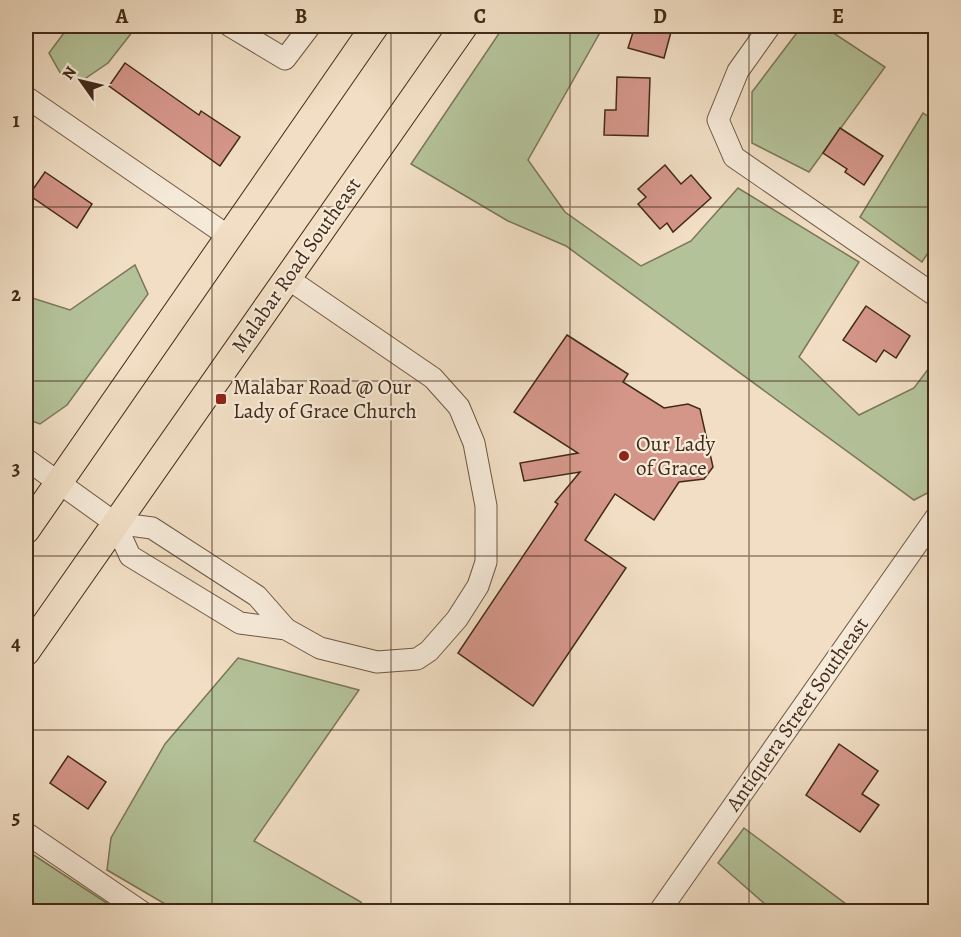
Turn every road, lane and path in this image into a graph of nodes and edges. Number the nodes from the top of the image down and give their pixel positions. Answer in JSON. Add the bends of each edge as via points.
{"nodes":[{"id":1,"x":230,"y":26,"type":"edge"},
{"id":2,"x":309,"y":26,"type":"edge"},
{"id":3,"x":375,"y":26,"type":"edge"},
{"id":4,"x":770,"y":26,"type":"edge"},
{"id":5,"x":460,"y":27,"type":"edge"},
{"id":6,"x":26,"y":97,"type":"edge"},
{"id":7,"x":228,"y":236,"type":"junction"},
{"id":8,"x":287,"y":278,"type":"junction"},
{"id":9,"x":936,"y":296,"type":"edge"},
{"id":10,"x":26,"y":459,"type":"edge"},
{"id":11,"x":60,"y":482,"type":"junction"},
{"id":12,"x":936,"y":517,"type":"edge"},
{"id":13,"x":115,"y":523,"type":"junction"},
{"id":14,"x":26,"y":530,"type":"edge"},
{"id":15,"x":286,"y":629,"type":"junction"},
{"id":16,"x":26,"y":652,"type":"edge"},
{"id":17,"x":26,"y":832,"type":"edge"},
{"id":18,"x":142,"y":912,"type":"edge"},
{"id":19,"x":659,"y":912,"type":"edge"}],
"edges":[{"from":1,"to":2,"type":"street","via":[[285,59]]},
{"from":3,"to":7,"type":"main road"},
{"from":4,"to":9,"type":"street","via":[[738,71],[718,120],[734,157]]},
{"from":5,"to":8,"type":"main road","name":"Malabar Road Southeast"},
{"from":6,"to":7,"type":"street"},
{"from":7,"to":11,"type":"main road"},
{"from":8,"to":13,"type":"main road","name":"Malabar Road Southeast"},
{"from":8,"to":15,"type":"street","via":[[433,378],[459,407],[474,443],[486,506],[486,562],[478,586],[457,619],[417,659],[377,662],[320,648]]},
{"from":10,"to":11,"type":"street"},
{"from":11,"to":13,"type":"street"},
{"from":11,"to":14,"type":"main road"},
{"from":12,"to":19,"type":"street","name":"Antiquera Street Southeast"},
{"from":13,"to":15,"type":"street","via":[[152,528],[257,596]]},
{"from":13,"to":15,"type":"street","via":[[130,556],[240,623]]},
{"from":13,"to":16,"type":"main road","name":"Malabar Road Southeast"},
{"from":17,"to":18,"type":"street"}]}
